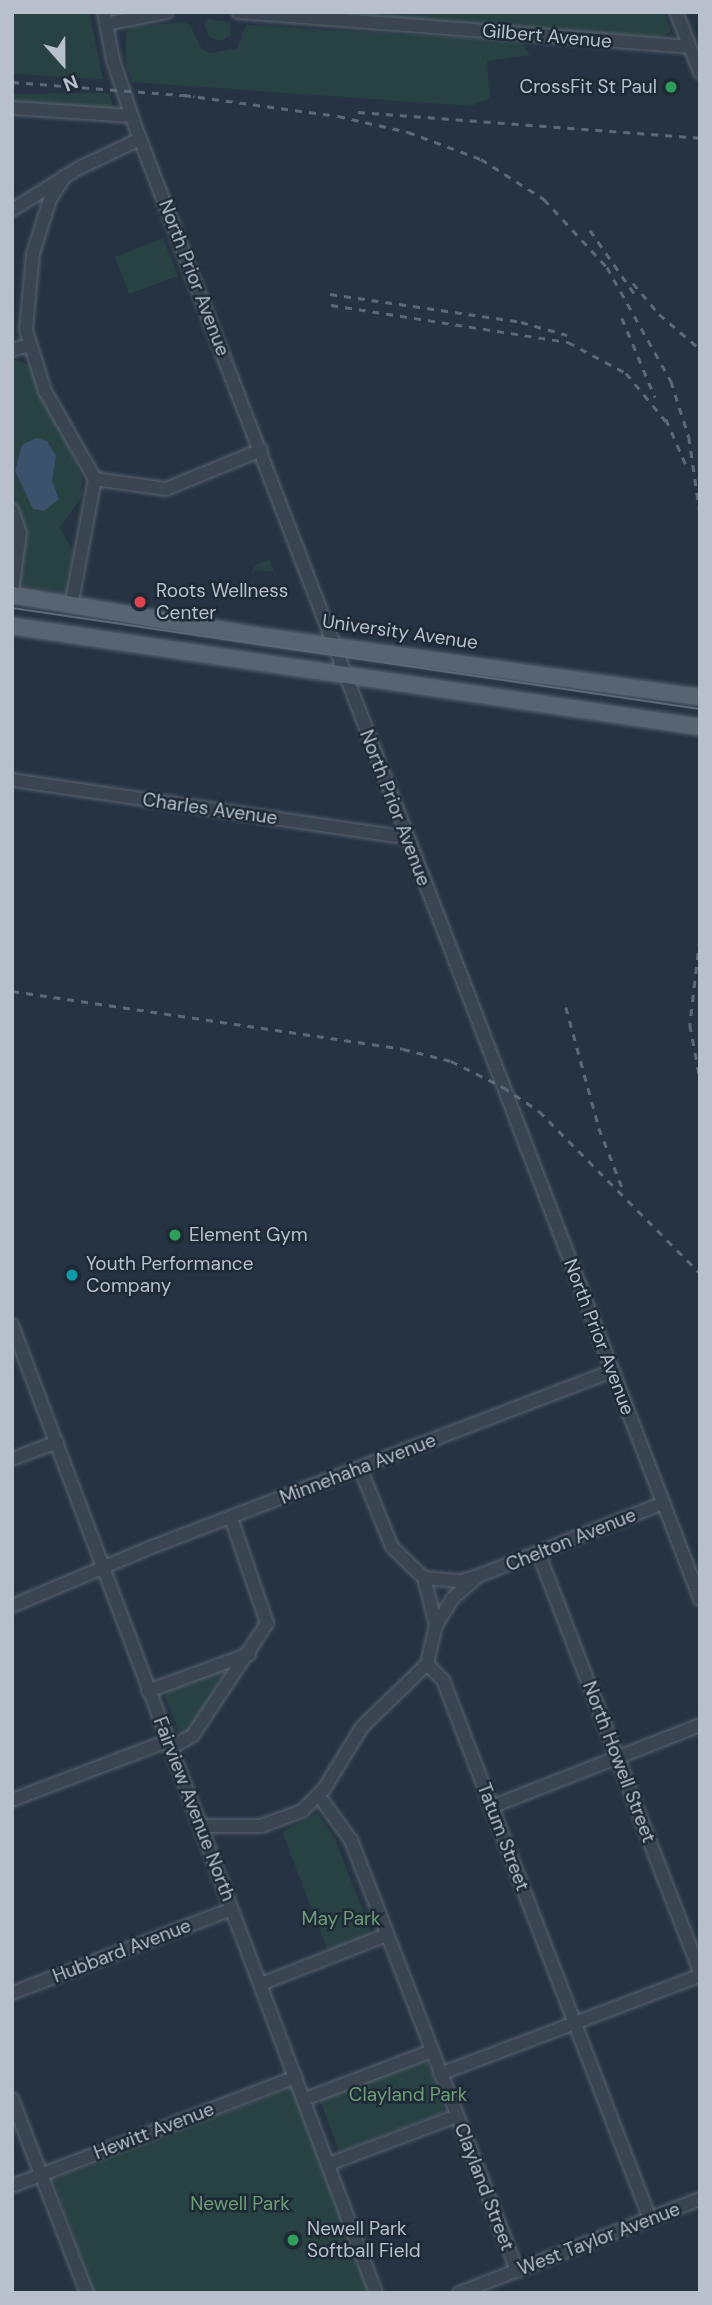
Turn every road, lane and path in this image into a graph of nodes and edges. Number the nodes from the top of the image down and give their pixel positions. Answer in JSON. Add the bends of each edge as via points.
{"nodes":[{"id":1,"x":167,"y":12,"type":"edge"},
{"id":2,"x":238,"y":12,"type":"edge"},
{"id":3,"x":676,"y":12,"type":"edge"},
{"id":4,"x":105,"y":18,"type":"edge"},
{"id":5,"x":689,"y":47,"type":"junction"},
{"id":6,"x":700,"y":72,"type":"edge"},
{"id":7,"x":12,"y":108,"type":"edge"},
{"id":8,"x":132,"y":116,"type":"junction"},
{"id":9,"x":140,"y":139,"type":"junction"},
{"id":10,"x":65,"y":176,"type":"junction"},
{"id":11,"x":15,"y":208,"type":"edge"},
{"id":12,"x":42,"y":224,"type":"junction"},
{"id":13,"x":29,"y":345,"type":"junction"},
{"id":14,"x":12,"y":350,"type":"edge"},
{"id":15,"x":261,"y":450,"type":"junction"},
{"id":16,"x":95,"y":479,"type":"junction"},
{"id":17,"x":12,"y":510,"type":"edge"},
{"id":18,"x":12,"y":593,"type":"edge"},
{"id":19,"x":71,"y":607,"type":"junction"},
{"id":20,"x":12,"y":626,"type":"edge"},
{"id":21,"x":334,"y":643,"type":"junction"},
{"id":22,"x":345,"y":675,"type":"junction"},
{"id":23,"x":700,"y":696,"type":"edge"},
{"id":24,"x":700,"y":727,"type":"edge"},
{"id":25,"x":12,"y":780,"type":"edge"},
{"id":26,"x":408,"y":838,"type":"junction"},
{"id":27,"x":12,"y":1325,"type":"edge"},
{"id":28,"x":613,"y":1371,"type":"junction"},
{"id":29,"x":57,"y":1442,"type":"junction"},
{"id":30,"x":12,"y":1459,"type":"edge"},
{"id":31,"x":360,"y":1468,"type":"junction"},
{"id":32,"x":663,"y":1503,"type":"junction"},
{"id":33,"x":231,"y":1518,"type":"junction"},
{"id":34,"x":538,"y":1552,"type":"junction"},
{"id":35,"x":103,"y":1568,"type":"junction"},
{"id":36,"x":478,"y":1576,"type":"junction"},
{"id":37,"x":424,"y":1578,"type":"junction"},
{"id":38,"x":700,"y":1599,"type":"edge"},
{"id":39,"x":12,"y":1606,"type":"edge"},
{"id":40,"x":436,"y":1625,"type":"junction"},
{"id":41,"x":250,"y":1654,"type":"junction"},
{"id":42,"x":427,"y":1664,"type":"junction"},
{"id":43,"x":148,"y":1690,"type":"junction"},
{"id":44,"x":700,"y":1725,"type":"edge"},
{"id":45,"x":169,"y":1744,"type":"junction"},
{"id":46,"x":617,"y":1758,"type":"junction"},
{"id":47,"x":319,"y":1796,"type":"junction"},
{"id":48,"x":12,"y":1800,"type":"edge"},
{"id":49,"x":491,"y":1807,"type":"junction"},
{"id":50,"x":201,"y":1826,"type":"junction"},
{"id":51,"x":232,"y":1909,"type":"junction"},
{"id":52,"x":387,"y":1935,"type":"junction"},
{"id":53,"x":700,"y":1974,"type":"edge"},
{"id":54,"x":261,"y":1984,"type":"junction"},
{"id":55,"x":12,"y":1993,"type":"edge"},
{"id":56,"x":575,"y":2023,"type":"junction"},
{"id":57,"x":432,"y":2051,"type":"junction"},
{"id":58,"x":440,"y":2074,"type":"junction"},
{"id":59,"x":296,"y":2077,"type":"junction"},
{"id":60,"x":12,"y":2099,"type":"edge"},
{"id":61,"x":305,"y":2099,"type":"junction"},
{"id":62,"x":457,"y":2116,"type":"junction"},
{"id":63,"x":329,"y":2164,"type":"junction"},
{"id":64,"x":41,"y":2175,"type":"junction"},
{"id":65,"x":12,"y":2186,"type":"edge"},
{"id":66,"x":700,"y":2199,"type":"edge"},
{"id":67,"x":650,"y":2219,"type":"junction"},
{"id":68,"x":517,"y":2271,"type":"junction"},
{"id":69,"x":87,"y":2293,"type":"edge"},
{"id":70,"x":376,"y":2293,"type":"edge"},
{"id":71,"x":459,"y":2293,"type":"edge"}],
"edges":[{"from":1,"to":4,"type":"street"},
{"from":2,"to":5,"type":"street","name":"Gilbert Avenue"},
{"from":3,"to":5,"type":"street"},
{"from":4,"to":8,"type":"street","name":"North Prior Avenue"},
{"from":5,"to":6,"type":"street"},
{"from":7,"to":8,"type":"street"},
{"from":8,"to":9,"type":"street","name":"North Prior Avenue"},
{"from":9,"to":10,"type":"street"},
{"from":9,"to":15,"type":"street","name":"North Prior Avenue"},
{"from":10,"to":11,"type":"street"},
{"from":10,"to":12,"type":"street","via":[[50,199]]},
{"from":11,"to":12,"type":"street","via":[[33,211]]},
{"from":12,"to":13,"type":"street","via":[[27,291]]},
{"from":13,"to":14,"type":"street"},
{"from":13,"to":16,"type":"street","via":[[46,391]]},
{"from":15,"to":16,"type":"street","via":[[166,489]]},
{"from":15,"to":21,"type":"street","name":"North Prior Avenue"},
{"from":16,"to":19,"type":"street"},
{"from":17,"to":18,"type":"street","via":[[20,533]]},
{"from":18,"to":19,"type":"main road","name":"University Avenue"},
{"from":19,"to":21,"type":"main road","name":"University Avenue","via":[[265,638]]},
{"from":20,"to":22,"type":"main road"},
{"from":21,"to":22,"type":"street","name":"North Prior Avenue"},
{"from":21,"to":23,"type":"main road","name":"University Avenue"},
{"from":22,"to":24,"type":"main road"},
{"from":22,"to":26,"type":"street","name":"North Prior Avenue"},
{"from":25,"to":26,"type":"street","name":"Charles Avenue"},
{"from":26,"to":28,"type":"street","name":"North Prior Avenue"},
{"from":27,"to":29,"type":"street","name":"Fairview Avenue North"},
{"from":28,"to":31,"type":"street","name":"Minnehaha Avenue"},
{"from":28,"to":32,"type":"street","name":"North Prior Avenue"},
{"from":29,"to":30,"type":"street"},
{"from":29,"to":35,"type":"street","name":"Fairview Avenue North"},
{"from":31,"to":33,"type":"street","name":"Minnehaha Avenue"},
{"from":31,"to":37,"type":"street","via":[[392,1547]]},
{"from":32,"to":34,"type":"street","name":"Chelton Avenue"},
{"from":32,"to":38,"type":"street","name":"North Prior Avenue"},
{"from":33,"to":35,"type":"street","name":"Minnehaha Avenue"},
{"from":33,"to":41,"type":"street","via":[[267,1616],[265,1632]]},
{"from":34,"to":36,"type":"street","name":"Chelton Avenue"},
{"from":34,"to":46,"type":"street","name":"North Howell Street"},
{"from":35,"to":39,"type":"street","name":"Minnehaha Avenue"},
{"from":35,"to":43,"type":"street","name":"Fairview Avenue North"},
{"from":36,"to":37,"type":"street","name":"Chelton Avenue","via":[[461,1581]]},
{"from":36,"to":40,"type":"street","name":"Chelton Avenue","via":[[453,1598]]},
{"from":37,"to":40,"type":"street"},
{"from":40,"to":42,"type":"street"},
{"from":41,"to":43,"type":"street"},
{"from":41,"to":45,"type":"street","via":[[193,1735]]},
{"from":42,"to":47,"type":"street","via":[[362,1727]]},
{"from":42,"to":49,"type":"street","name":"Tatum Street","via":[[443,1680]]},
{"from":43,"to":45,"type":"street","name":"Fairview Avenue North"},
{"from":44,"to":46,"type":"street"},
{"from":45,"to":48,"type":"street"},
{"from":45,"to":50,"type":"street","name":"Fairview Avenue North"},
{"from":46,"to":49,"type":"street"},
{"from":46,"to":53,"type":"street","name":"North Howell Street"},
{"from":47,"to":50,"type":"street","via":[[277,1824]]},
{"from":47,"to":52,"type":"street","name":"Clayland Street","via":[[351,1840]]},
{"from":49,"to":56,"type":"street","name":"Tatum Street"},
{"from":50,"to":51,"type":"street","name":"Fairview Avenue North"},
{"from":51,"to":54,"type":"street","name":"Fairview Avenue North"},
{"from":51,"to":55,"type":"street","name":"Hubbard Avenue"},
{"from":52,"to":54,"type":"street"},
{"from":52,"to":57,"type":"street","name":"Clayland Street"},
{"from":53,"to":56,"type":"street"},
{"from":54,"to":59,"type":"street","name":"Fairview Avenue North"},
{"from":56,"to":58,"type":"street"},
{"from":56,"to":67,"type":"street","name":"Tatum Street"},
{"from":57,"to":58,"type":"street","name":"Clayland Street"},
{"from":57,"to":61,"type":"street"},
{"from":58,"to":62,"type":"street","name":"Clayland Street"},
{"from":59,"to":61,"type":"street","name":"Fairview Avenue North"},
{"from":59,"to":64,"type":"street","name":"Hewitt Avenue"},
{"from":60,"to":64,"type":"street"},
{"from":61,"to":63,"type":"street","name":"Fairview Avenue North"},
{"from":62,"to":63,"type":"street"},
{"from":62,"to":68,"type":"street","name":"Clayland Street"},
{"from":63,"to":70,"type":"street","name":"Fairview Avenue North"},
{"from":64,"to":65,"type":"street","name":"Hewitt Avenue"},
{"from":64,"to":69,"type":"street"},
{"from":66,"to":67,"type":"street","name":"West Taylor Avenue"},
{"from":67,"to":68,"type":"street","name":"West Taylor Avenue"},
{"from":68,"to":71,"type":"street","name":"West Taylor Avenue"}]}
